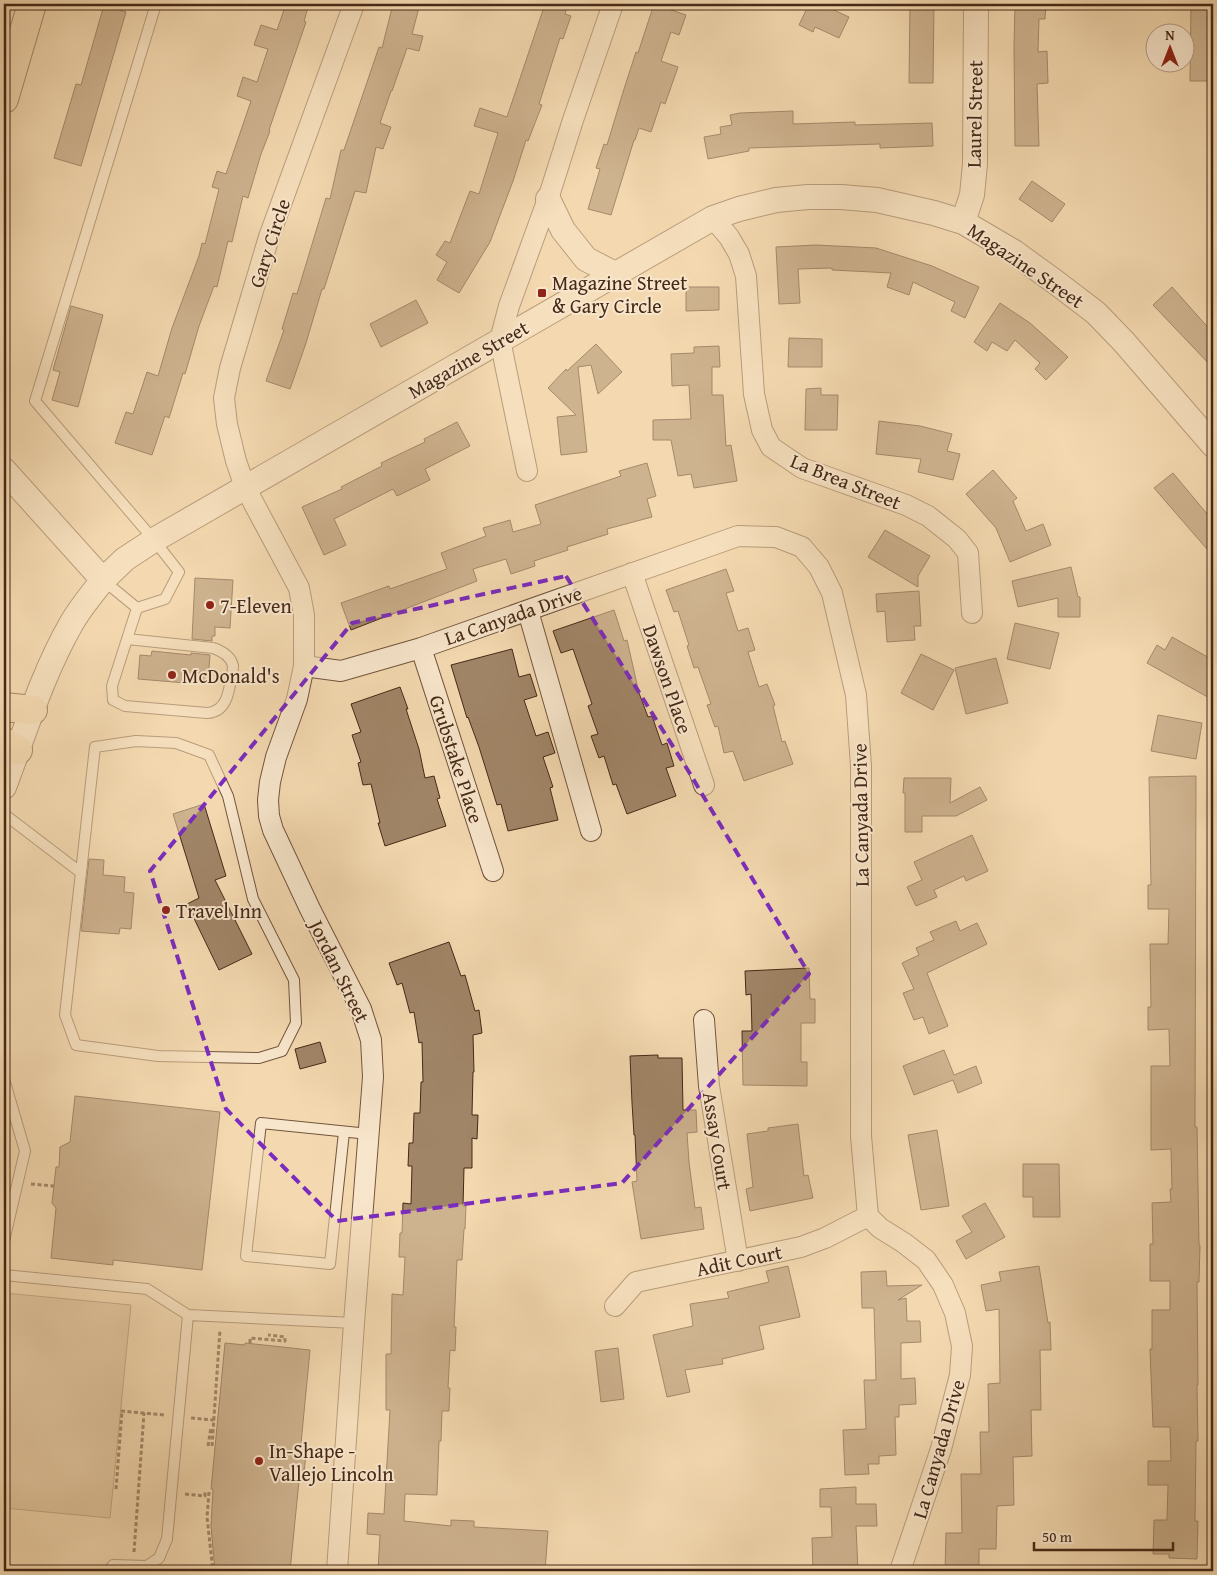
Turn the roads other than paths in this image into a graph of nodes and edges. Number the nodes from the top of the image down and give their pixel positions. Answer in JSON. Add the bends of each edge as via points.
{"nodes":[{"id":1,"x":32,"y":4,"type":"edge"},
{"id":2,"x":156,"y":4,"type":"edge"},
{"id":3,"x":354,"y":4,"type":"edge"},
{"id":4,"x":613,"y":4,"type":"edge"},
{"id":5,"x":976,"y":4,"type":"edge"},
{"id":6,"x":4,"y":99,"type":"edge"},
{"id":7,"x":548,"y":199,"type":"junction"},
{"id":8,"x":712,"y":218,"type":"junction"},
{"id":9,"x":963,"y":222,"type":"junction"},
{"id":10,"x":616,"y":274,"type":"junction"},
{"id":11,"x":500,"y":340,"type":"junction"},
{"id":12,"x":1213,"y":445,"type":"edge"},
{"id":13,"x":4,"y":470,"type":"edge"},
{"id":14,"x":527,"y":471,"type":"dead end"},
{"id":15,"x":245,"y":487,"type":"junction"},
{"id":16,"x":154,"y":540,"type":"junction"},
{"id":17,"x":632,"y":573,"type":"junction"},
{"id":18,"x":103,"y":580,"type":"junction"},
{"id":19,"x":137,"y":608,"type":"junction"},
{"id":20,"x":528,"y":611,"type":"junction"},
{"id":21,"x":972,"y":614,"type":"dead end"},
{"id":22,"x":127,"y":639,"type":"junction"},
{"id":23,"x":421,"y":648,"type":"junction"},
{"id":24,"x":304,"y":666,"type":"junction"},
{"id":25,"x":4,"y":707,"type":"edge"},
{"id":26,"x":33,"y":710,"type":"junction"},
{"id":27,"x":11,"y":746,"type":"edge"},
{"id":28,"x":704,"y":785,"type":"dead end"},
{"id":29,"x":4,"y":787,"type":"edge"},
{"id":30,"x":4,"y":814,"type":"edge"},
{"id":31,"x":591,"y":831,"type":"dead end"},
{"id":32,"x":493,"y":871,"type":"dead end"},
{"id":33,"x":80,"y":872,"type":"junction"},
{"id":34,"x":704,"y":1020,"type":"dead end"},
{"id":35,"x":4,"y":1078,"type":"edge"},
{"id":36,"x":344,"y":1132,"type":"junction"},
{"id":37,"x":369,"y":1134,"type":"junction"},
{"id":38,"x":868,"y":1216,"type":"junction"},
{"id":39,"x":4,"y":1241,"type":"edge"},
{"id":40,"x":738,"y":1261,"type":"junction"},
{"id":41,"x":4,"y":1275,"type":"edge"},
{"id":42,"x":616,"y":1306,"type":"dead end"},
{"id":43,"x":188,"y":1315,"type":"junction"},
{"id":44,"x":354,"y":1323,"type":"junction"},
{"id":45,"x":109,"y":1571,"type":"edge"},
{"id":46,"x":337,"y":1571,"type":"edge"},
{"id":47,"x":900,"y":1571,"type":"edge"}],
"edges":[{"from":1,"to":6,"type":"highway"},
{"from":2,"to":16,"type":"lane","via":[[35,401]]},
{"from":3,"to":15,"type":"street","name":"Gary Circle","via":[[269,237],[230,368],[224,398],[226,415]]},
{"from":4,"to":7,"type":"street"},
{"from":5,"to":9,"type":"street","name":"Laurel Street","via":[[974,164],[972,195]]},
{"from":7,"to":10,"type":"street","via":[[562,230],[586,258]]},
{"from":7,"to":11,"type":"street"},
{"from":8,"to":9,"type":"street","name":"Magazine Street","via":[[776,200],[841,196],[877,200]]},
{"from":8,"to":10,"type":"street","name":"Magazine Street"},
{"from":8,"to":21,"type":"street","name":"La Brea Street","via":[[739,254],[746,276],[754,394],[762,430],[771,447],[802,468],[906,504],[928,516],[957,539],[968,553]]},
{"from":9,"to":12,"type":"street","name":"Magazine Street","via":[[1014,252],[1096,313]]},
{"from":10,"to":11,"type":"street","name":"Magazine Street"},
{"from":11,"to":14,"type":"street"},
{"from":11,"to":15,"type":"street","name":"Magazine Street"},
{"from":13,"to":18,"type":"street"},
{"from":15,"to":16,"type":"street","name":"Magazine Street"},
{"from":15,"to":24,"type":"street","name":"Jordan Street","via":[[299,588],[304,615]]},
{"from":16,"to":18,"type":"street","name":"Magazine Street"},
{"from":16,"to":19,"type":"lane","via":[[180,572],[165,599]]},
{"from":17,"to":20,"type":"street","name":"La Canyada Drive"},
{"from":17,"to":28,"type":"street","name":"Dawson Place"},
{"from":17,"to":38,"type":"street","name":"La Canyada Drive","via":[[738,536],[776,537],[802,548],[819,567],[832,593],[856,695],[861,766],[861,1136]]},
{"from":18,"to":19,"type":"lane"},
{"from":18,"to":26,"type":"street","name":"Magazine Street","via":[[72,622]]},
{"from":19,"to":22,"type":"lane"},
{"from":20,"to":23,"type":"street","name":"La Canyada Drive"},
{"from":20,"to":31,"type":"street"},
{"from":22,"to":22,"type":"lane","via":[[112,686],[113,700],[125,706],[207,714],[215,712],[226,702],[233,667],[222,651]]},
{"from":23,"to":24,"type":"street","name":"La Canyada Drive","via":[[341,671]]},
{"from":23,"to":32,"type":"street","name":"Grubstake Place"},
{"from":24,"to":37,"type":"street","name":"Jordan Street","via":[[297,699],[270,782],[269,816],[310,909],[361,1009],[372,1040],[374,1077]]},
{"from":25,"to":26,"type":"highway"},
{"from":26,"to":27,"type":"street","name":"Magazine Street"},
{"from":27,"to":29,"type":"street","name":"Magazine Street"},
{"from":30,"to":33,"type":"lane"},
{"from":33,"to":33,"type":"lane","via":[[95,747],[136,741],[176,742],[209,755],[228,796],[253,899],[294,980],[296,1023],[282,1051],[258,1058],[158,1056],[76,1045],[65,1015]]},
{"from":34,"to":40,"type":"street","name":"Assay Court","via":[[709,1086]]},
{"from":35,"to":39,"type":"lane","via":[[25,1150]]},
{"from":36,"to":36,"type":"lane","via":[[261,1123],[246,1256],[330,1264]]},
{"from":36,"to":37,"type":"lane"},
{"from":37,"to":44,"type":"street","name":"Jordan Street"},
{"from":38,"to":40,"type":"street","name":"Adit Court","via":[[801,1246]]},
{"from":38,"to":47,"type":"street","name":"La Canyada Drive","via":[[926,1260],[943,1285],[955,1313],[962,1346],[960,1375],[941,1449]]},
{"from":40,"to":42,"type":"street","name":"Adit Court","via":[[636,1282]]},
{"from":41,"to":43,"type":"lane","via":[[147,1288]]},
{"from":43,"to":44,"type":"lane"},
{"from":43,"to":45,"type":"lane","via":[[167,1540],[159,1558],[147,1566],[113,1565]]},
{"from":44,"to":46,"type":"street","name":"Jordan Street"}]}
